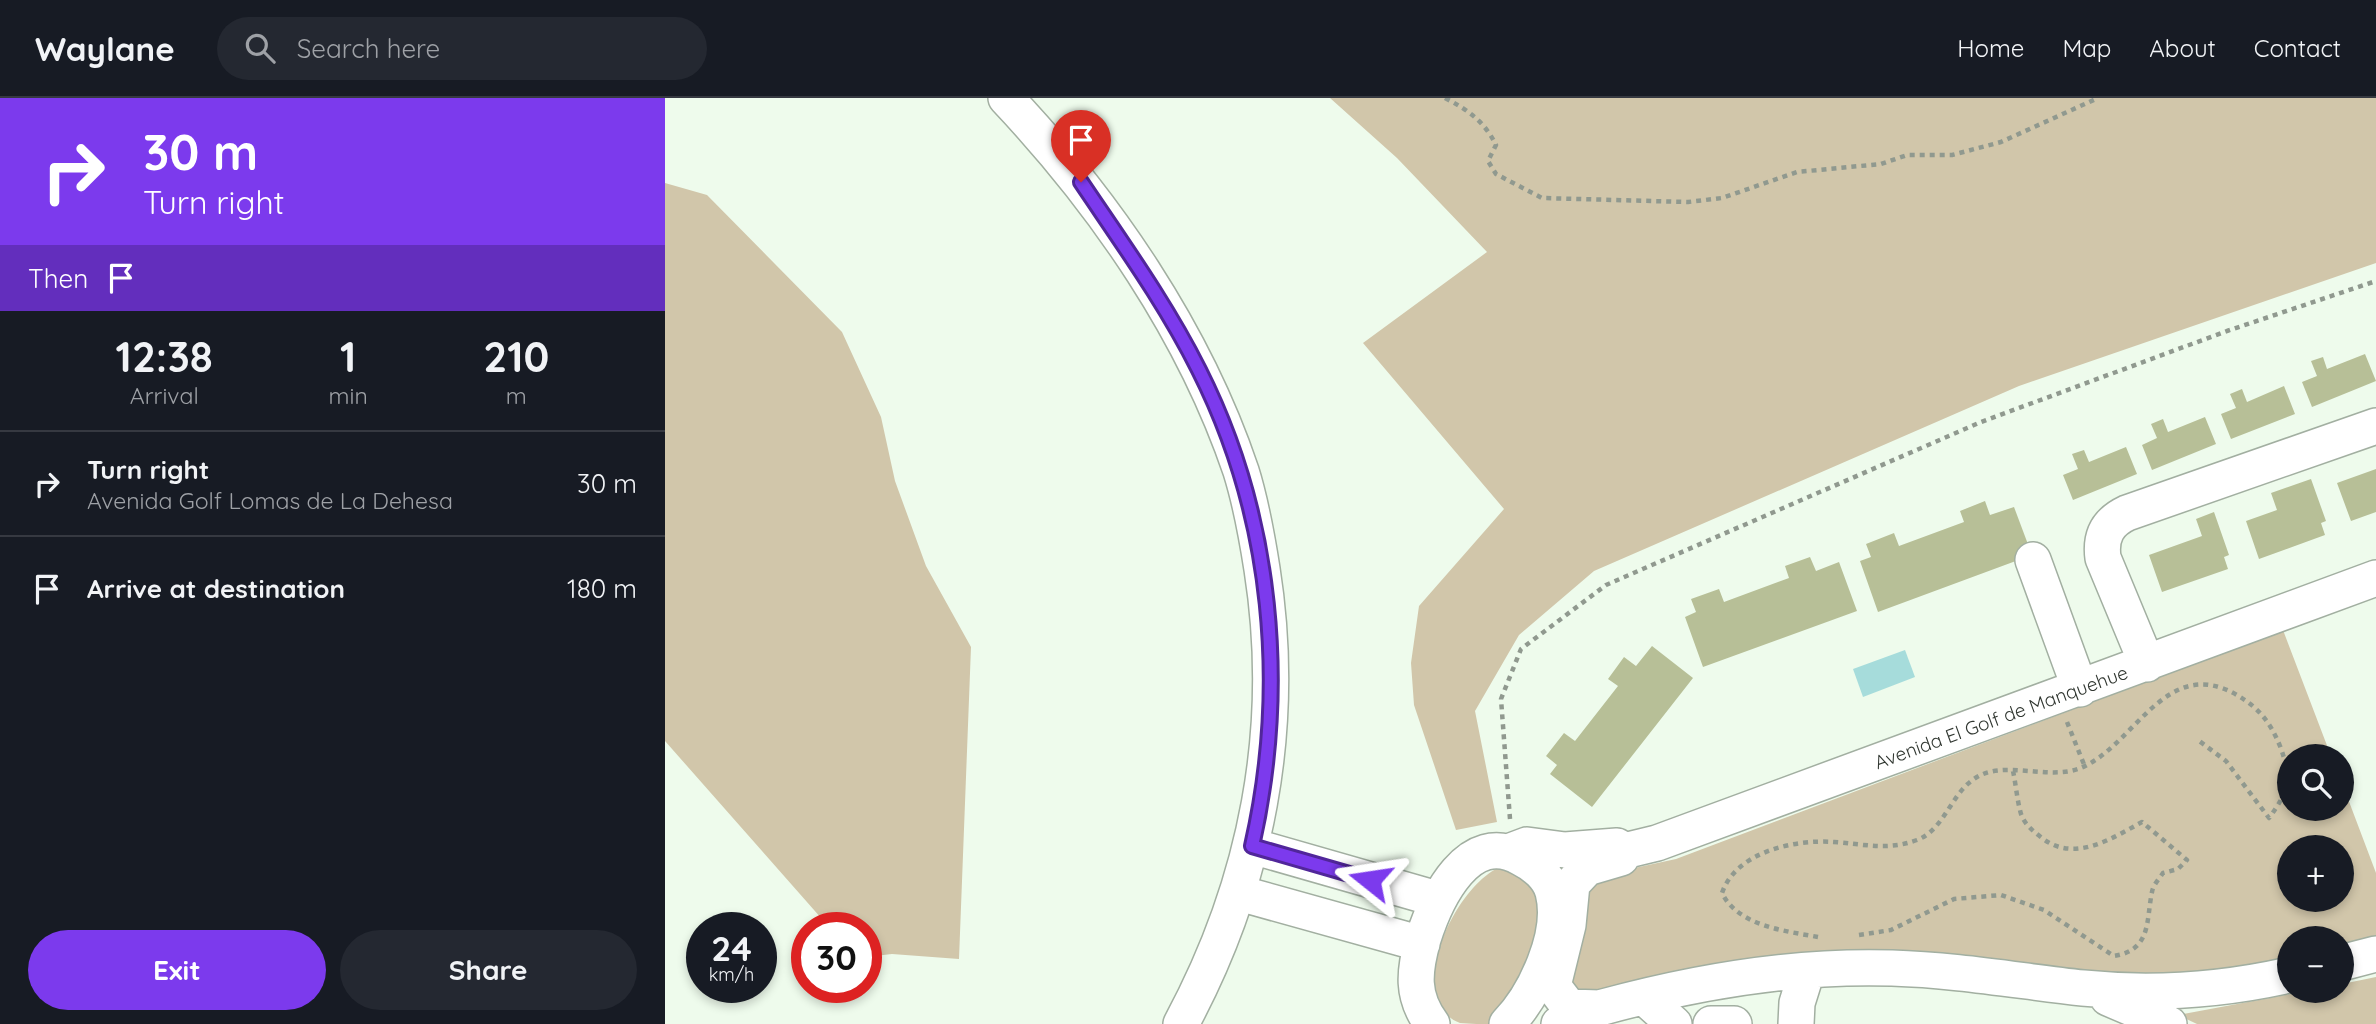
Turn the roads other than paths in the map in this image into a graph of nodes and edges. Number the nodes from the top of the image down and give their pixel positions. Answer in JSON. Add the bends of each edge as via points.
{"nodes":[{"id":1,"x":1006,"y":98,"type":"edge"},
{"id":2,"x":2376,"y":426,"type":"edge"},
{"id":3,"x":2033,"y":559,"type":"dead end"},
{"id":4,"x":2376,"y":578,"type":"edge"},
{"id":5,"x":2147,"y":664,"type":"junction"},
{"id":6,"x":2069,"y":693,"type":"junction"},
{"id":7,"x":1252,"y":846,"type":"junction"},
{"id":8,"x":1511,"y":851,"type":"junction"},
{"id":9,"x":1624,"y":852,"type":"junction"},
{"id":10,"x":1239,"y":893,"type":"junction"},
{"id":11,"x":1437,"y":899,"type":"junction"},
{"id":12,"x":1422,"y":944,"type":"junction"},
{"id":13,"x":2376,"y":954,"type":"edge"},
{"id":14,"x":2354,"y":960,"type":"edge"},
{"id":15,"x":1807,"y":971,"type":"junction"},
{"id":16,"x":2277,"y":977,"type":"edge"},
{"id":17,"x":2082,"y":988,"type":"junction"},
{"id":18,"x":1644,"y":998,"type":"junction"},
{"id":19,"x":1599,"y":1008,"type":"junction"},
{"id":20,"x":1181,"y":1024,"type":"edge"},
{"id":21,"x":1432,"y":1024,"type":"edge"},
{"id":22,"x":1507,"y":1024,"type":"edge"},
{"id":23,"x":1559,"y":1024,"type":"edge"},
{"id":24,"x":1674,"y":1024,"type":"edge"},
{"id":25,"x":1711,"y":1024,"type":"edge"},
{"id":26,"x":1734,"y":1024,"type":"edge"},
{"id":27,"x":1796,"y":1024,"type":"edge"},
{"id":28,"x":2169,"y":1024,"type":"edge"}],
"edges":[{"from":1,"to":7,"type":"street","via":[[1081,182],[1171,318],[1214,403],[1241,473],[1257,535],[1272,656],[1268,755]]},
{"from":2,"to":5,"type":"street","via":[[2127,513],[2111,523],[2102,539],[2103,558]]},
{"from":3,"to":6,"type":"street"},
{"from":4,"to":5,"type":"street","name":"Avenida El Golf de Manquehue"},
{"from":5,"to":6,"type":"street","name":"Avenida El Golf de Manquehue"},
{"from":6,"to":9,"type":"street","name":"Avenida El Golf de Manquehue"},
{"from":7,"to":10,"type":"street"},
{"from":7,"to":11,"type":"street"},
{"from":8,"to":9,"type":"street","name":"Avenida El Golf de Manquehue","via":[[1527,845],[1582,850],[1617,846]]},
{"from":8,"to":11,"type":"street","name":"Avenida El Golf de Manquehue","via":[[1500,849],[1475,858],[1454,875]]},
{"from":8,"to":22,"type":"street","via":[[1546,879],[1553,891],[1554,909],[1534,988]]},
{"from":9,"to":19,"type":"street","name":"Avenida El Golf de Manquehue","via":[[1619,860],[1587,868],[1572,884],[1569,925],[1553,986],[1569,1007]]},
{"from":10,"to":12,"type":"street"},
{"from":10,"to":20,"type":"street","via":[[1212,963]]},
{"from":11,"to":12,"type":"street","name":"Avenida El Golf de Manquehue"},
{"from":12,"to":21,"type":"street","name":"Avenida El Golf de Manquehue","via":[[1414,982]]},
{"from":13,"to":14,"type":"street"},
{"from":15,"to":17,"type":"street","name":"Avenida El Golf de Manquehue","via":[[1861,967],[1931,970]]},
{"from":15,"to":18,"type":"street","name":"Avenida El Golf de Manquehue"},
{"from":15,"to":27,"type":"street"},
{"from":16,"to":17,"type":"street","name":"Avenida El Golf de Manquehue","via":[[2188,990]]},
{"from":17,"to":28,"type":"street"},
{"from":18,"to":19,"type":"street","name":"Avenida El Golf de Manquehue"},
{"from":18,"to":24,"type":"street"},
{"from":19,"to":23,"type":"street","name":"Avenida El Golf de Manquehue"},
{"from":25,"to":26,"type":"street"}]}
